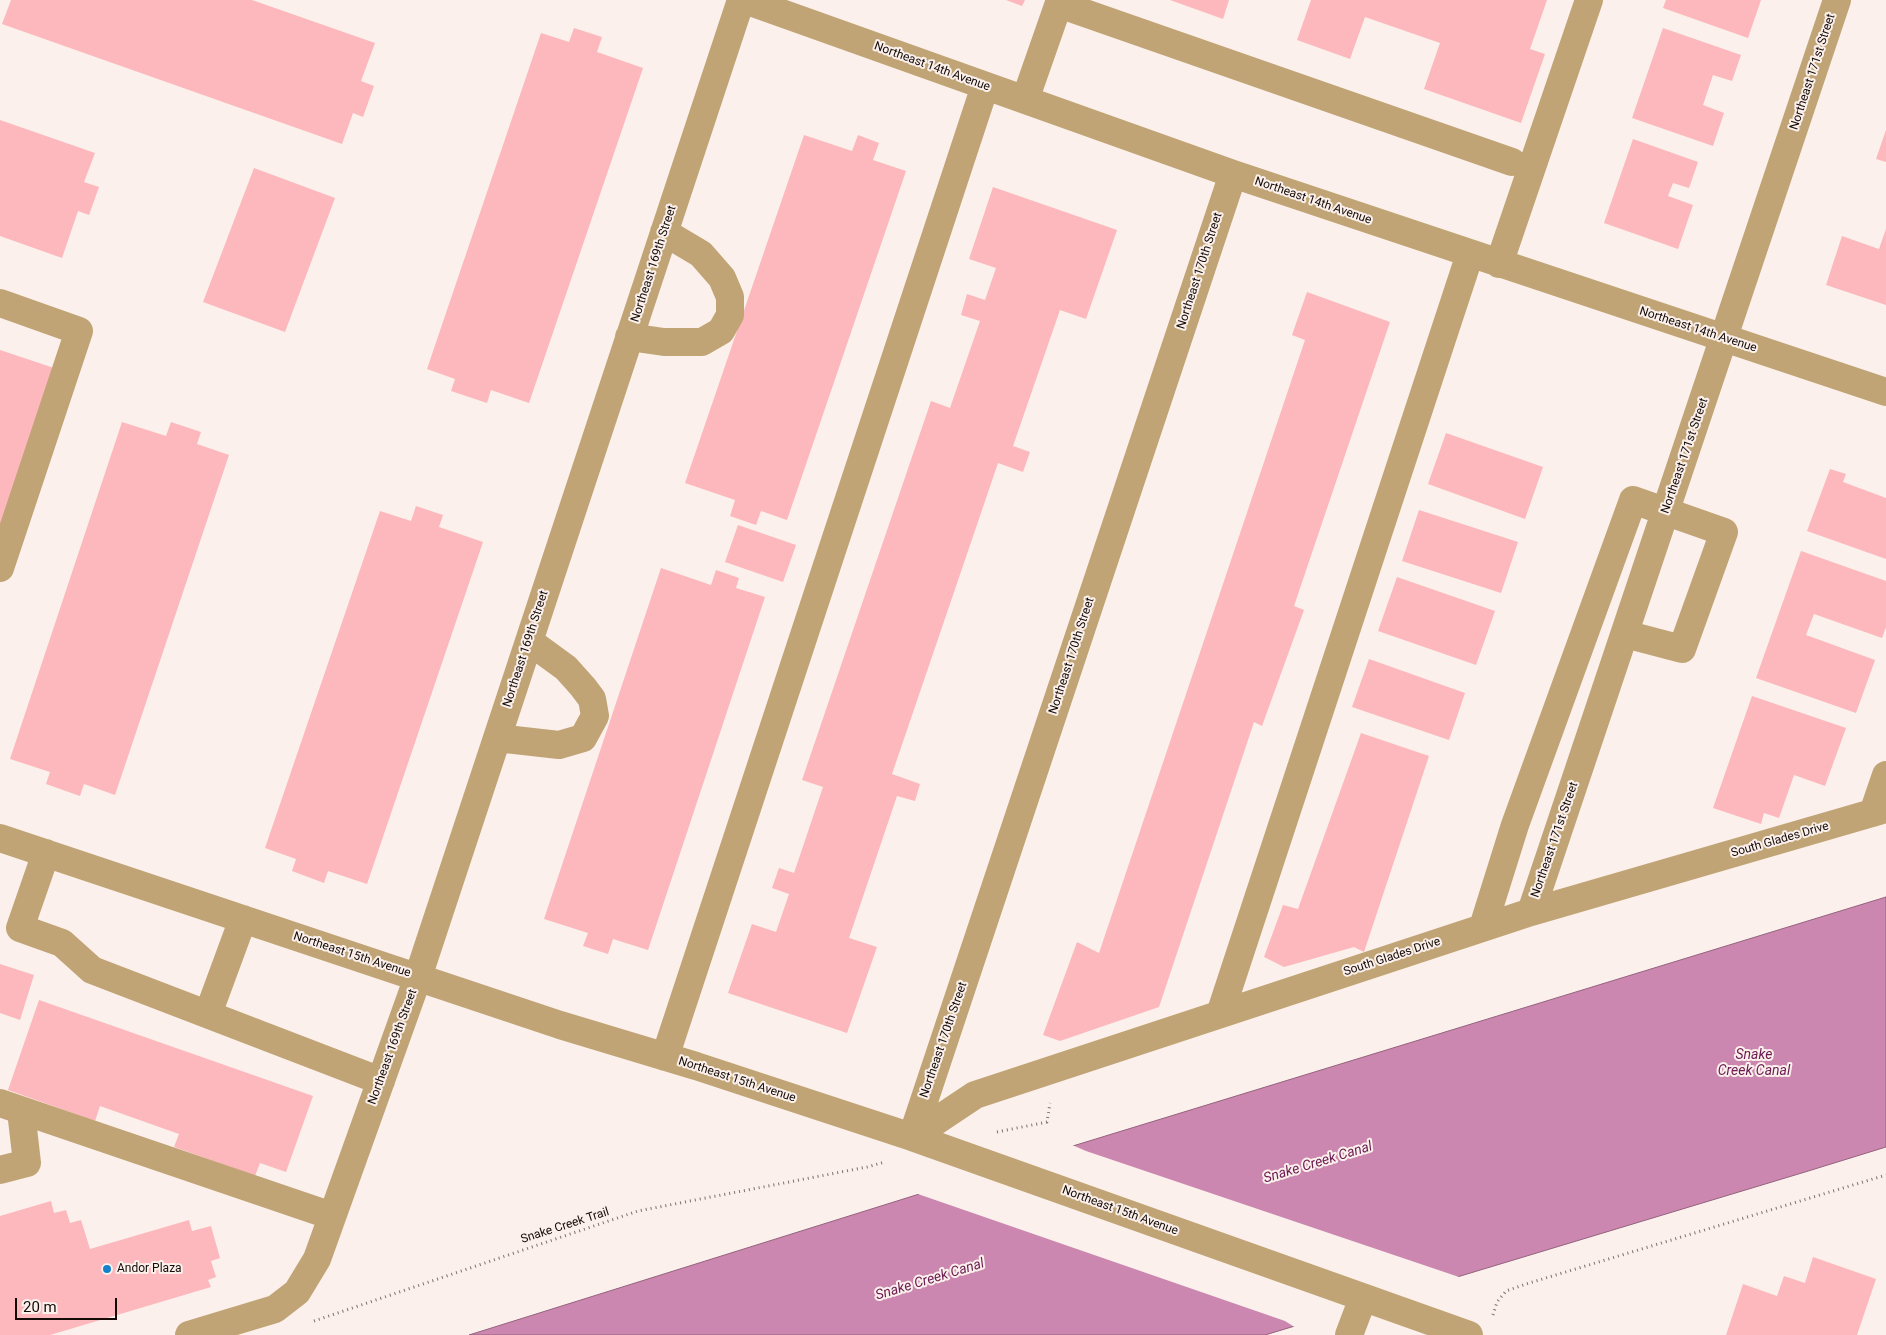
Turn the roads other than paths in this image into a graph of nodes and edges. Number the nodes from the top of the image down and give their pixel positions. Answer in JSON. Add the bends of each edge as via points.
{"nodes":[{"id":1,"x":741,"y":0,"type":"edge"},
{"id":2,"x":745,"y":0,"type":"edge"},
{"id":3,"x":1589,"y":0,"type":"edge"},
{"id":4,"x":1838,"y":0,"type":"edge"},
{"id":5,"x":1057,"y":10,"type":"edge"},
{"id":6,"x":984,"y":86,"type":"junction"},
{"id":7,"x":1025,"y":100,"type":"junction"},
{"id":8,"x":1512,"y":162,"type":"dead end"},
{"id":9,"x":1233,"y":174,"type":"junction"},
{"id":10,"x":664,"y":232,"type":"junction"},
{"id":11,"x":1470,"y":254,"type":"junction"},
{"id":12,"x":1500,"y":264,"type":"junction"},
{"id":13,"x":0,"y":304,"type":"edge"},
{"id":14,"x":629,"y":337,"type":"junction"},
{"id":15,"x":1724,"y":339,"type":"junction"},
{"id":16,"x":1886,"y":392,"type":"edge"},
{"id":17,"x":1666,"y":512,"type":"junction"},
{"id":18,"x":0,"y":568,"type":"edge"},
{"id":19,"x":1625,"y":634,"type":"junction"},
{"id":20,"x":529,"y":641,"type":"junction"},
{"id":21,"x":497,"y":738,"type":"junction"},
{"id":22,"x":1886,"y":774,"type":"edge"},
{"id":23,"x":1879,"y":811,"type":"edge"},
{"id":24,"x":1515,"y":825,"type":"junction"},
{"id":25,"x":1556,"y":837,"type":"junction"},
{"id":26,"x":0,"y":838,"type":"edge"},
{"id":27,"x":46,"y":853,"type":"junction"},
{"id":28,"x":1531,"y":912,"type":"junction"},
{"id":29,"x":243,"y":919,"type":"junction"},
{"id":30,"x":1483,"y":927,"type":"junction"},
{"id":31,"x":418,"y":976,"type":"junction"},
{"id":32,"x":208,"y":1014,"type":"junction"},
{"id":33,"x":1220,"y":1014,"type":"junction"},
{"id":34,"x":665,"y":1057,"type":"junction"},
{"id":35,"x":381,"y":1081,"type":"junction"},
{"id":36,"x":11,"y":1107,"type":"edge"},
{"id":37,"x":912,"y":1136,"type":"junction"},
{"id":38,"x":0,"y":1170,"type":"edge"},
{"id":39,"x":332,"y":1216,"type":"junction"},
{"id":40,"x":1363,"y":1298,"type":"junction"},
{"id":41,"x":1350,"y":1332,"type":"edge"},
{"id":42,"x":1455,"y":1333,"type":"edge"},
{"id":43,"x":190,"y":1335,"type":"edge"}],
"edges":[{"from":1,"to":10,"type":"street","name":"Northeast 169th Street"},
{"from":2,"to":6,"type":"street","name":"Northeast 14th Avenue"},
{"from":3,"to":12,"type":"street"},
{"from":4,"to":15,"type":"street","name":"Northeast 171st Street"},
{"from":5,"to":7,"type":"street"},
{"from":5,"to":8,"type":"street"},
{"from":6,"to":7,"type":"street","name":"Northeast 14th Avenue"},
{"from":6,"to":34,"type":"street"},
{"from":7,"to":9,"type":"street","name":"Northeast 14th Avenue"},
{"from":9,"to":11,"type":"street","name":"Northeast 14th Avenue"},
{"from":9,"to":37,"type":"street","name":"Northeast 170th Street"},
{"from":10,"to":14,"type":"street","name":"Northeast 169th Street"},
{"from":10,"to":14,"type":"street","via":[[701,254],[722,278],[730,297],[730,315],[721,331],[702,342],[664,342]]},
{"from":11,"to":12,"type":"street","name":"Northeast 14th Avenue"},
{"from":11,"to":33,"type":"street"},
{"from":12,"to":15,"type":"street","name":"Northeast 14th Avenue"},
{"from":13,"to":18,"type":"street","via":[[79,330]]},
{"from":14,"to":20,"type":"street","name":"Northeast 169th Street"},
{"from":15,"to":16,"type":"street","name":"Northeast 14th Avenue"},
{"from":15,"to":17,"type":"street","name":"Northeast 171st Street"},
{"from":17,"to":19,"type":"street","name":"Northeast 171st Street"},
{"from":17,"to":19,"type":"street","via":[[1724,532],[1682,649]]},
{"from":17,"to":24,"type":"street","via":[[1633,500]]},
{"from":19,"to":25,"type":"street","name":"Northeast 171st Street"},
{"from":20,"to":21,"type":"street","name":"Northeast 169th Street"},
{"from":20,"to":21,"type":"street","via":[[566,668],[583,687],[592,699],[595,716],[583,738],[559,745]]},
{"from":21,"to":31,"type":"street","name":"Northeast 169th Street"},
{"from":22,"to":23,"type":"street"},
{"from":23,"to":28,"type":"street","name":"South Glades Drive"},
{"from":24,"to":25,"type":"street"},
{"from":24,"to":30,"type":"street"},
{"from":25,"to":28,"type":"street","name":"Northeast 171st Street"},
{"from":26,"to":27,"type":"street","name":"Northeast 15th Avenue"},
{"from":27,"to":29,"type":"street","name":"Northeast 15th Avenue"},
{"from":27,"to":32,"type":"street","via":[[20,928],[62,943],[92,970]]},
{"from":28,"to":30,"type":"street","name":"South Glades Drive"},
{"from":29,"to":31,"type":"street","name":"Northeast 15th Avenue"},
{"from":29,"to":32,"type":"street"},
{"from":30,"to":33,"type":"street","name":"South Glades Drive"},
{"from":31,"to":34,"type":"street","name":"Northeast 15th Avenue"},
{"from":31,"to":35,"type":"street","name":"Northeast 169th Street"},
{"from":32,"to":35,"type":"street"},
{"from":33,"to":37,"type":"street","name":"South Glades Drive","via":[[975,1095]]},
{"from":34,"to":37,"type":"street","name":"Northeast 15th Avenue"},
{"from":35,"to":39,"type":"street","name":"Northeast 169th Street"},
{"from":36,"to":38,"type":"street","via":[[27,1163]]},
{"from":36,"to":39,"type":"street"},
{"from":37,"to":40,"type":"street","name":"Northeast 15th Avenue"},
{"from":39,"to":43,"type":"street","name":"Northeast 169th Street","via":[[317,1259],[298,1292],[275,1309]]},
{"from":40,"to":41,"type":"street"},
{"from":40,"to":42,"type":"street","name":"Northeast 15th Avenue"}]}
